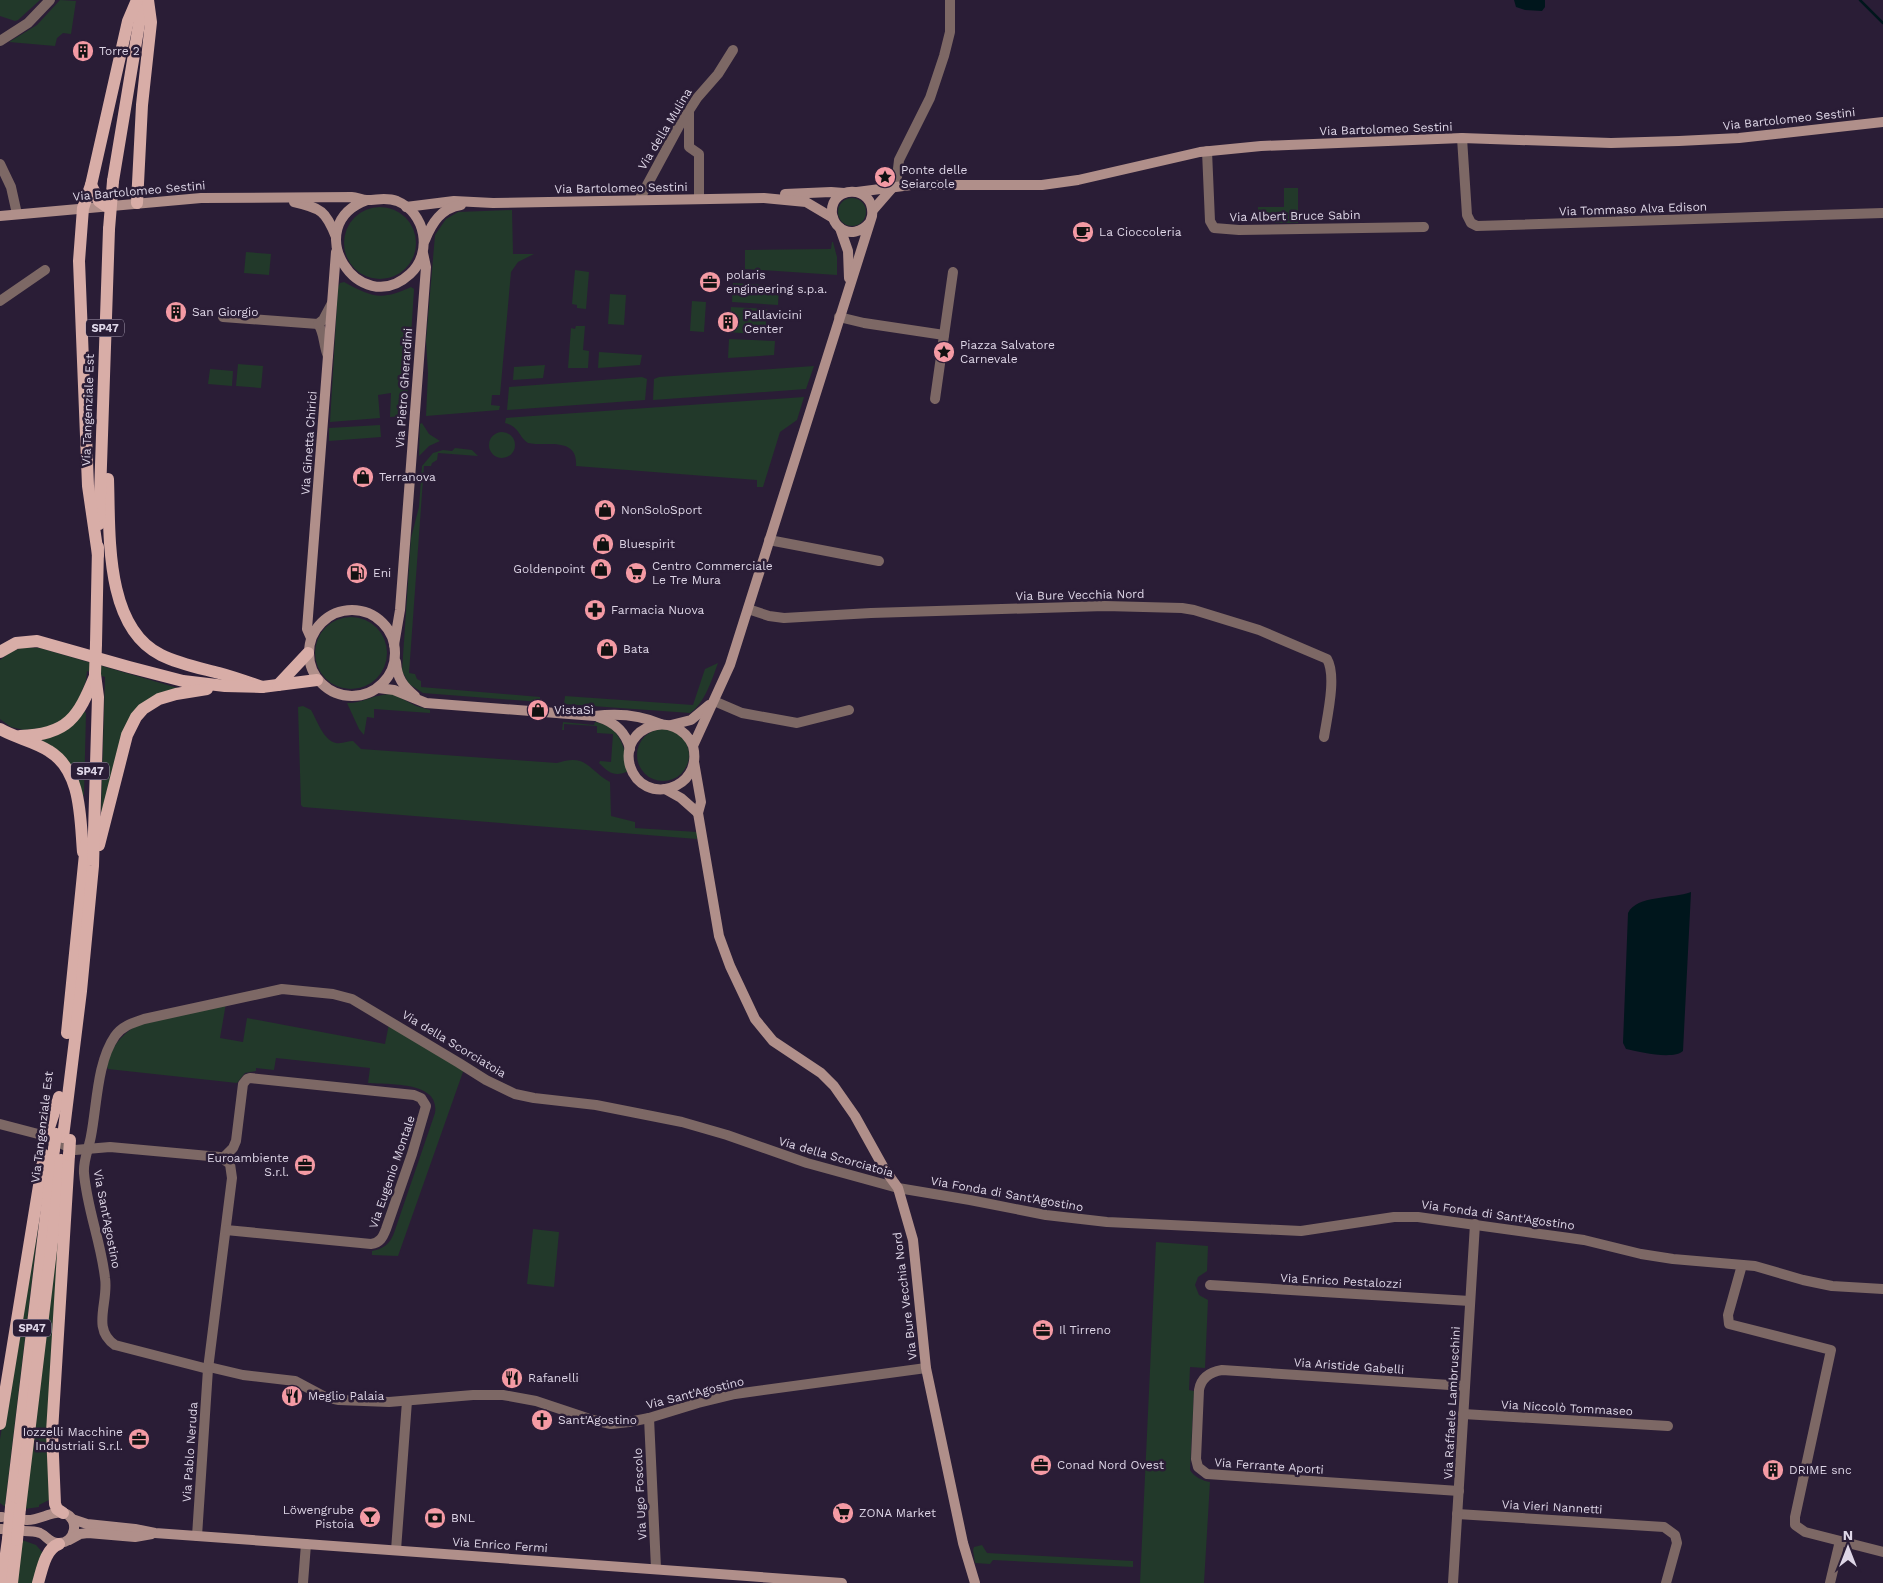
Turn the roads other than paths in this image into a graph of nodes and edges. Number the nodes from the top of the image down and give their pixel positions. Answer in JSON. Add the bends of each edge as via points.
{"nodes":[{"id":1,"x":50,"y":0,"type":"edge"},
{"id":2,"x":137,"y":0,"type":"edge"},
{"id":3,"x":142,"y":0,"type":"edge"},
{"id":4,"x":148,"y":0,"type":"edge"},
{"id":5,"x":950,"y":0,"type":"edge"},
{"id":6,"x":0,"y":41,"type":"edge"},
{"id":7,"x":733,"y":50,"type":"dead end"},
{"id":8,"x":689,"y":110,"type":"junction"},
{"id":9,"x":1883,"y":122,"type":"edge"},
{"id":10,"x":1462,"y":138,"type":"junction"},
{"id":11,"x":1207,"y":151,"type":"junction"},
{"id":12,"x":0,"y":164,"type":"edge"},
{"id":13,"x":91,"y":185,"type":"junction"},
{"id":14,"x":894,"y":187,"type":"junction"},
{"id":15,"x":857,"y":192,"type":"junction"},
{"id":16,"x":844,"y":193,"type":"junction"},
{"id":17,"x":281,"y":198,"type":"junction"},
{"id":18,"x":764,"y":198,"type":"junction"},
{"id":19,"x":699,"y":199,"type":"junction"},
{"id":20,"x":367,"y":200,"type":"junction"},
{"id":21,"x":639,"y":200,"type":"junction"},
{"id":22,"x":137,"y":203,"type":"junction"},
{"id":23,"x":479,"y":203,"type":"junction"},
{"id":24,"x":106,"y":206,"type":"junction"},
{"id":25,"x":406,"y":206,"type":"junction"},
{"id":26,"x":83,"y":208,"type":"junction"},
{"id":27,"x":873,"y":210,"type":"junction"},
{"id":28,"x":1883,"y":213,"type":"edge"},
{"id":29,"x":16,"y":214,"type":"junction"},
{"id":30,"x":0,"y":216,"type":"edge"},
{"id":31,"x":833,"y":218,"type":"junction"},
{"id":32,"x":870,"y":222,"type":"junction"},
{"id":33,"x":1424,"y":227,"type":"dead end"},
{"id":34,"x":840,"y":228,"type":"junction"},
{"id":35,"x":424,"y":241,"type":"junction"},
{"id":36,"x":336,"y":243,"type":"junction"},
{"id":37,"x":423,"y":253,"type":"junction"},
{"id":38,"x":45,"y":270,"type":"dead end"},
{"id":39,"x":954,"y":272,"type":"dead end"},
{"id":40,"x":849,"y":286,"type":"junction"},
{"id":41,"x":0,"y":301,"type":"edge"},
{"id":42,"x":332,"y":303,"type":"junction"},
{"id":43,"x":223,"y":317,"type":"dead end"},
{"id":44,"x":839,"y":317,"type":"junction"},
{"id":45,"x":318,"y":324,"type":"junction"},
{"id":46,"x":944,"y":335,"type":"junction"},
{"id":47,"x":328,"y":356,"type":"junction"},
{"id":48,"x":935,"y":399,"type":"dead end"},
{"id":49,"x":101,"y":427,"type":"junction"},
{"id":50,"x":769,"y":540,"type":"junction"},
{"id":51,"x":98,"y":555,"type":"junction"},
{"id":52,"x":879,"y":561,"type":"dead end"},
{"id":53,"x":748,"y":608,"type":"junction"},
{"id":54,"x":311,"y":638,"type":"junction"},
{"id":55,"x":394,"y":645,"type":"junction"},
{"id":56,"x":0,"y":652,"type":"edge"},
{"id":57,"x":308,"y":653,"type":"junction"},
{"id":58,"x":395,"y":658,"type":"junction"},
{"id":59,"x":96,"y":674,"type":"junction"},
{"id":60,"x":317,"y":680,"type":"junction"},
{"id":61,"x":278,"y":685,"type":"junction"},
{"id":62,"x":225,"y":686,"type":"junction"},
{"id":63,"x":262,"y":687,"type":"junction"},
{"id":64,"x":378,"y":688,"type":"junction"},
{"id":65,"x":419,"y":700,"type":"junction"},
{"id":66,"x":714,"y":701,"type":"junction"},
{"id":67,"x":849,"y":710,"type":"dead end"},
{"id":68,"x":595,"y":716,"type":"junction"},
{"id":69,"x":667,"y":725,"type":"junction"},
{"id":70,"x":0,"y":728,"type":"edge"},
{"id":71,"x":15,"y":736,"type":"junction"},
{"id":72,"x":1324,"y":737,"type":"dead end"},
{"id":73,"x":693,"y":746,"type":"junction"},
{"id":74,"x":630,"y":749,"type":"junction"},
{"id":75,"x":694,"y":762,"type":"junction"},
{"id":76,"x":665,"y":789,"type":"junction"},
{"id":77,"x":698,"y":813,"type":"junction"},
{"id":78,"x":89,"y":867,"type":"junction"},
{"id":79,"x":63,"y":1098,"type":"junction"},
{"id":80,"x":0,"y":1124,"type":"edge"},
{"id":81,"x":59,"y":1135,"type":"junction"},
{"id":82,"x":88,"y":1149,"type":"junction"},
{"id":83,"x":58,"y":1150,"type":"junction"},
{"id":84,"x":223,"y":1158,"type":"junction"},
{"id":85,"x":898,"y":1188,"type":"junction"},
{"id":86,"x":1475,"y":1224,"type":"junction"},
{"id":87,"x":226,"y":1230,"type":"junction"},
{"id":88,"x":1742,"y":1264,"type":"junction"},
{"id":89,"x":1210,"y":1286,"type":"dead end"},
{"id":90,"x":1883,"y":1289,"type":"edge"},
{"id":91,"x":1470,"y":1301,"type":"junction"},
{"id":92,"x":209,"y":1368,"type":"junction"},
{"id":93,"x":926,"y":1368,"type":"junction"},
{"id":94,"x":1230,"y":1370,"type":"joint"},
{"id":95,"x":1465,"y":1386,"type":"junction"},
{"id":96,"x":407,"y":1401,"type":"junction"},
{"id":97,"x":1463,"y":1414,"type":"junction"},
{"id":98,"x":649,"y":1418,"type":"junction"},
{"id":99,"x":0,"y":1424,"type":"edge"},
{"id":100,"x":1668,"y":1426,"type":"dead end"},
{"id":101,"x":1459,"y":1491,"type":"junction"},
{"id":102,"x":19,"y":1512,"type":"junction"},
{"id":103,"x":1457,"y":1514,"type":"junction"},
{"id":104,"x":67,"y":1516,"type":"junction"},
{"id":105,"x":10,"y":1534,"type":"edge"},
{"id":106,"x":155,"y":1534,"type":"junction"},
{"id":107,"x":197,"y":1536,"type":"junction"},
{"id":108,"x":1840,"y":1541,"type":"junction"},
{"id":109,"x":64,"y":1542,"type":"junction"},
{"id":110,"x":306,"y":1544,"type":"junction"},
{"id":111,"x":396,"y":1550,"type":"junction"},
{"id":112,"x":1883,"y":1552,"type":"edge"},
{"id":113,"x":656,"y":1568,"type":"junction"},
{"id":114,"x":970,"y":1569,"type":"junction"},
{"id":115,"x":2,"y":1583,"type":"edge"},
{"id":116,"x":12,"y":1583,"type":"edge"},
{"id":117,"x":38,"y":1583,"type":"edge"},
{"id":118,"x":303,"y":1583,"type":"edge"},
{"id":119,"x":842,"y":1583,"type":"edge"},
{"id":120,"x":966,"y":1583,"type":"edge"},
{"id":121,"x":975,"y":1583,"type":"edge"},
{"id":122,"x":1453,"y":1583,"type":"edge"},
{"id":123,"x":1666,"y":1583,"type":"edge"},
{"id":124,"x":1830,"y":1583,"type":"edge"}],
"edges":[{"from":1,"to":6,"type":"street","via":[[28,23]]},
{"from":2,"to":13,"type":"main road","via":[[128,21]]},
{"from":3,"to":49,"type":"main road","name":"Via Tangenziale Est","number":"SP47","bridge":true,"via":[[113,181]]},
{"from":4,"to":22,"type":"main road","via":[[151,22],[142,105]]},
{"from":5,"to":14,"type":"street","via":[[950,32],[944,56],[930,98],[899,160]]},
{"from":7,"to":8,"type":"street","name":"Via della Mulina"},
{"from":8,"to":19,"type":"street","via":[[689,147],[699,154]]},
{"from":8,"to":21,"type":"street","name":"Via della Mulina"},
{"from":9,"to":10,"type":"main road","name":"Via Bartolomeo Sestini","via":[[1670,142]]},
{"from":10,"to":11,"type":"main road","name":"Via Bartolomeo Sestini"},
{"from":10,"to":28,"type":"street","name":"Via Tommaso Alva Edison","via":[[1467,215],[1477,226]]},
{"from":11,"to":14,"type":"main road","name":"Via Bartolomeo Sestini","via":[[1042,185]]},
{"from":11,"to":33,"type":"street","name":"Via Albert Bruce Sabin","via":[[1210,221],[1214,228]]},
{"from":12,"to":29,"type":"street","via":[[11,188]]},
{"from":13,"to":24,"type":"main road","via":[[99,201]]},
{"from":13,"to":26,"type":"main road"},
{"from":14,"to":15,"type":"main road","name":"Via Bartolomeo Sestini"},
{"from":14,"to":27,"type":"main road"},
{"from":15,"to":16,"type":"main road"},
{"from":15,"to":27,"type":"main road","via":[[868,199]]},
{"from":16,"to":18,"type":"main road","via":[[780,194]]},
{"from":16,"to":31,"type":"main road","via":[[834,203]]},
{"from":17,"to":20,"type":"main road","via":[[352,197]]},
{"from":17,"to":22,"type":"main road","name":"Via Bartolomeo Sestini","via":[[201,198]]},
{"from":17,"to":36,"type":"main road","via":[[322,211],[329,218]]},
{"from":18,"to":19,"type":"main road","name":"Via Bartolomeo Sestini"},
{"from":18,"to":31,"type":"main road","via":[[806,202]]},
{"from":19,"to":21,"type":"main road","name":"Via Bartolomeo Sestini"},
{"from":20,"to":25,"type":"main road","via":[[387,198]]},
{"from":20,"to":36,"type":"main road","via":[[346,214],[339,226]]},
{"from":21,"to":23,"type":"main road","name":"Via Bartolomeo Sestini"},
{"from":22,"to":24,"type":"main road","name":"Via Bartolomeo Sestini"},
{"from":23,"to":25,"type":"main road"},
{"from":23,"to":35,"type":"main road","via":[[456,206],[443,212]]},
{"from":24,"to":26,"type":"main road","name":"Via Bartolomeo Sestini"},
{"from":25,"to":35,"type":"main road","via":[[419,222]]},
{"from":26,"to":29,"type":"main road","name":"Via Bartolomeo Sestini"},
{"from":26,"to":51,"type":"main road","via":[[80,261],[88,486]]},
{"from":27,"to":32,"type":"main road"},
{"from":29,"to":30,"type":"main road","name":"Via Bartolomeo Sestini"},
{"from":31,"to":34,"type":"main road"},
{"from":32,"to":34,"type":"main road","via":[[858,232]]},
{"from":32,"to":40,"type":"main road"},
{"from":34,"to":40,"type":"main road","via":[[849,258]]},
{"from":35,"to":37,"type":"main road"},
{"from":36,"to":37,"type":"main road","via":[[341,262],[352,276],[380,286],[406,278],[417,267]]},
{"from":36,"to":42,"type":"main road","name":"Via Ginetta Chirici"},
{"from":37,"to":55,"type":"main road","name":"Via Pietro Gherardini","via":[[426,267],[400,610]]},
{"from":38,"to":41,"type":"street"},
{"from":39,"to":46,"type":"street"},
{"from":40,"to":44,"type":"main road"},
{"from":42,"to":45,"type":"street"},
{"from":42,"to":47,"type":"main road","name":"Via Ginetta Chirici"},
{"from":43,"to":45,"type":"street"},
{"from":44,"to":46,"type":"street"},
{"from":44,"to":50,"type":"main road"},
{"from":45,"to":47,"type":"street"},
{"from":46,"to":48,"type":"street"},
{"from":47,"to":54,"type":"main road","name":"Via Ginetta Chirici","via":[[307,629]]},
{"from":49,"to":51,"type":"main road","name":"Via Tangenziale Est","number":"SP47"},
{"from":49,"to":63,"type":"main road","via":[[107,463],[114,576],[129,626],[148,647],[161,655]]},
{"from":50,"to":52,"type":"street"},
{"from":50,"to":53,"type":"main road"},
{"from":51,"to":59,"type":"main road","name":"Via Tangenziale Est","number":"SP47","bridge":true},
{"from":53,"to":66,"type":"main road","via":[[730,665]]},
{"from":53,"to":72,"type":"street","name":"Via Bure Vecchia Nord","via":[[784,618],[1105,606],[1162,606],[1194,610],[1259,630],[1327,659],[1331,678]]},
{"from":54,"to":55,"type":"main road","via":[[324,620],[351,610],[366,612],[379,620],[389,631]]},
{"from":54,"to":57,"type":"main road"},
{"from":55,"to":58,"type":"main road"},
{"from":56,"to":62,"type":"main road","via":[[16,643],[37,641],[158,675]]},
{"from":57,"to":60,"type":"main road","via":[[310,668]]},
{"from":57,"to":61,"type":"main road"},
{"from":58,"to":64,"type":"main road","via":[[388,677]]},
{"from":58,"to":65,"type":"main road","via":[[399,678]]},
{"from":59,"to":71,"type":"main road","via":[[83,704],[68,722],[44,734]]},
{"from":59,"to":78,"type":"main road","name":"Via Tangenziale Est","number":"SP47"},
{"from":60,"to":61,"type":"main road"},
{"from":60,"to":64,"type":"main road","via":[[333,693],[346,696],[366,694]]},
{"from":61,"to":63,"type":"main road"},
{"from":62,"to":63,"type":"main road"},
{"from":62,"to":78,"type":"main road","via":[[159,699],[136,718],[121,754]]},
{"from":64,"to":65,"type":"main road","via":[[394,690]]},
{"from":65,"to":68,"type":"main road","via":[[435,704]]},
{"from":66,"to":67,"type":"street","via":[[742,713],[797,723]]},
{"from":66,"to":69,"type":"main road","via":[[695,718]]},
{"from":66,"to":73,"type":"main road"},
{"from":68,"to":69,"type":"main road","via":[[612,714]]},
{"from":68,"to":74,"type":"main road","via":[[616,726]]},
{"from":69,"to":73,"type":"main road","via":[[685,733]]},
{"from":69,"to":74,"type":"main road","via":[[648,727],[640,732]]},
{"from":70,"to":71,"type":"main road"},
{"from":71,"to":78,"type":"main road","via":[[52,753],[71,776]]},
{"from":73,"to":75,"type":"main road"},
{"from":74,"to":76,"type":"main road","via":[[630,763],[636,777],[649,787]]},
{"from":75,"to":76,"type":"main road","via":[[682,783]]},
{"from":75,"to":77,"type":"main road","name":"Via Bure Vecchia Nord","via":[[701,802]]},
{"from":76,"to":77,"type":"main road"},
{"from":77,"to":85,"type":"main road","name":"Via Bure Vecchia Nord","via":[[719,936],[755,1019],[773,1041],[822,1073],[834,1086]]},
{"from":78,"to":79,"type":"main road","name":"Via Tangenziale Est","number":"SP47","via":[[75,963]]},
{"from":79,"to":81,"type":"main road"},
{"from":79,"to":81,"type":"main road"},
{"from":80,"to":82,"type":"street","via":[[42,1135],[75,1150]]},
{"from":81,"to":83,"type":"main road","bridge":true},
{"from":81,"to":83,"type":"main road"},
{"from":82,"to":84,"type":"street","via":[[110,1147]]},
{"from":82,"to":85,"type":"street","name":"Via della Scorciatoia","via":[[106,1056],[120,1030],[144,1019],[289,989],[352,999],[486,1080],[515,1094],[688,1123],[807,1163]]},
{"from":82,"to":92,"type":"street","name":"Via Sant'Agostino","via":[[85,1180],[106,1282],[104,1334],[115,1345]]},
{"from":83,"to":99,"type":"main road"},
{"from":83,"to":102,"type":"main road","name":"Via Tangenziale Est","number":"SP47"},
{"from":83,"to":104,"type":"main road","via":[[52,1432],[55,1504]]},
{"from":84,"to":87,"type":"street","via":[[230,1164],[232,1172]]},
{"from":84,"to":87,"type":"street","name":"Via Eugenio Montale","via":[[236,1141],[247,1079],[418,1096],[426,1106],[380,1241],[371,1244]]},
{"from":85,"to":86,"type":"street","name":"Via Fonda di Sant'Agostino","via":[[1046,1215],[1107,1222],[1289,1231],[1410,1216]]},
{"from":85,"to":93,"type":"main road","name":"Via Bure Vecchia Nord","via":[[913,1240]]},
{"from":86,"to":88,"type":"street","name":"Via Fonda di Sant'Agostino","via":[[1584,1240],[1673,1260]]},
{"from":86,"to":91,"type":"street","name":"Via Raffaele Lambruschini"},
{"from":87,"to":92,"type":"street"},
{"from":88,"to":90,"type":"street","name":"Via Fonda di Sant'Agostino","via":[[1824,1285]]},
{"from":88,"to":108,"type":"street","via":[[1728,1315],[1729,1324],[1831,1350],[1794,1522],[1801,1530]]},
{"from":89,"to":91,"type":"street","name":"Via Enrico Pestalozzi"},
{"from":91,"to":95,"type":"street","name":"Via Raffaele Lambruschini"},
{"from":92,"to":96,"type":"street","name":"Via Sant'Agostino","via":[[295,1381],[339,1400]]},
{"from":92,"to":107,"type":"street","name":"Via Pablo Neruda"},
{"from":93,"to":98,"type":"street","name":"Via Sant'Agostino","via":[[735,1394]]},
{"from":93,"to":114,"type":"main road","name":"Via Bure Vecchia Nord"},
{"from":94,"to":95,"type":"street","name":"Via Aristide Gabelli"},
{"from":94,"to":101,"type":"street","name":"Via Ferrante Aporti","via":[[1212,1372],[1200,1386],[1196,1459],[1198,1467],[1207,1474]]},
{"from":95,"to":97,"type":"street","name":"Via Raffaele Lambruschini"},
{"from":96,"to":98,"type":"street","name":"Via Sant'Agostino","via":[[503,1395],[536,1401],[602,1422],[619,1424]]},
{"from":96,"to":111,"type":"street"},
{"from":97,"to":100,"type":"street","name":"Via Niccolò Tommaseo"},
{"from":97,"to":101,"type":"street","name":"Via Raffaele Lambruschini"},
{"from":98,"to":113,"type":"street","name":"Via Ugo Foscolo"},
{"from":101,"to":103,"type":"street","name":"Via Raffaele Lambruschini"},
{"from":102,"to":104,"type":"main road","name":"Via Enrico Fermi","via":[[36,1520],[56,1513]]},
{"from":102,"to":105,"type":"main road","name":"Via Tangenziale Est","number":"SP47","bridge":true},
{"from":103,"to":122,"type":"street","name":"Via Raffaele Lambruschini"},
{"from":103,"to":123,"type":"street","name":"Via Vieri Nannetti","via":[[1664,1526],[1677,1539]]},
{"from":104,"to":106,"type":"main road","name":"Via Enrico Fermi","via":[[87,1524]]},
{"from":104,"to":109,"type":"main road","via":[[74,1529]]},
{"from":105,"to":109,"type":"main road","via":[[41,1533],[50,1542]]},
{"from":105,"to":115,"type":"main road","name":"Via Tangenziale Est","number":"SP47"},
{"from":105,"to":116,"type":"main road","name":"Via Tangenziale Est","number":"SP47"},
{"from":106,"to":107,"type":"main road","name":"Via Enrico Fermi"},
{"from":106,"to":109,"type":"main road","name":"Via Enrico Fermi","via":[[135,1537],[88,1533]]},
{"from":107,"to":110,"type":"main road","name":"Via Enrico Fermi"},
{"from":108,"to":112,"type":"street"},
{"from":108,"to":124,"type":"street"},
{"from":109,"to":117,"type":"main road","via":[[52,1547],[48,1553]]},
{"from":110,"to":111,"type":"main road","name":"Via Enrico Fermi"},
{"from":110,"to":118,"type":"street"},
{"from":111,"to":113,"type":"main road","name":"Via Enrico Fermi"},
{"from":113,"to":119,"type":"main road","name":"Via Enrico Fermi"},
{"from":114,"to":120,"type":"main road"},
{"from":114,"to":121,"type":"main road","name":"Via Bure Vecchia Nord"}]}
